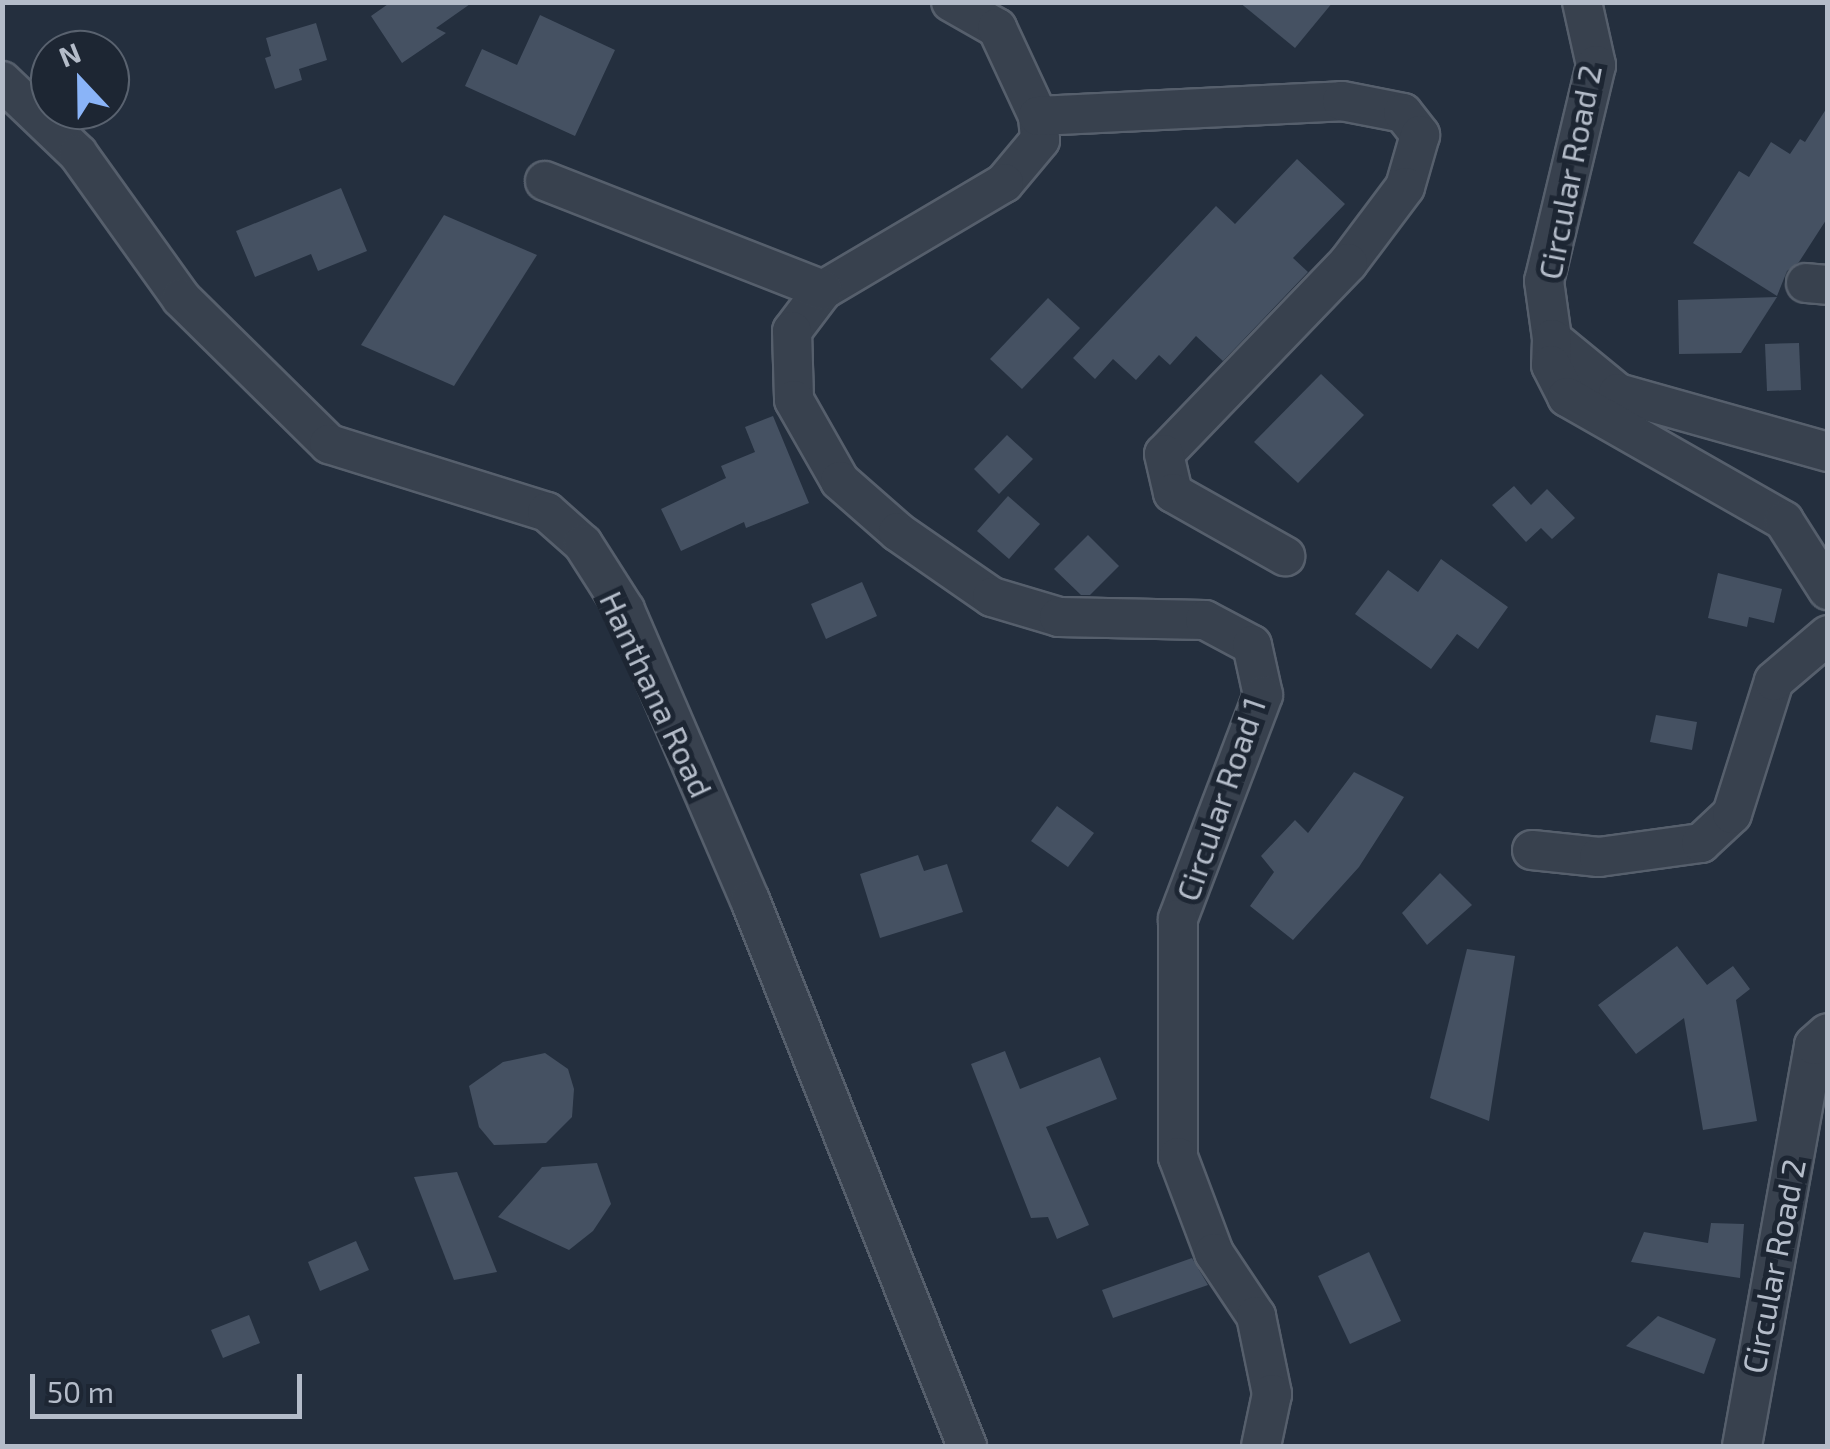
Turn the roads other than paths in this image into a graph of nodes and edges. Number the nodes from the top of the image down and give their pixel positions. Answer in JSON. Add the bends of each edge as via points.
{"nodes":[{"id":1,"x":951,"y":2,"type":"edge"},
{"id":2,"x":1582,"y":2,"type":"edge"},
{"id":3,"x":2,"y":81,"type":"edge"},
{"id":4,"x":1038,"y":116,"type":"junction"},
{"id":5,"x":545,"y":181,"type":"dead end"},
{"id":6,"x":823,"y":290,"type":"junction"},
{"id":7,"x":1552,"y":340,"type":"junction"},
{"id":8,"x":1828,"y":452,"type":"edge"},
{"id":9,"x":1285,"y":556,"type":"dead end"},
{"id":10,"x":1828,"y":590,"type":"edge"},
{"id":11,"x":1828,"y":635,"type":"edge"},
{"id":12,"x":1532,"y":850,"type":"dead end"},
{"id":13,"x":1828,"y":1033,"type":"edge"},
{"id":14,"x":967,"y":1446,"type":"edge"},
{"id":15,"x":1261,"y":1446,"type":"edge"},
{"id":16,"x":1742,"y":1446,"type":"edge"}],
"edges":[{"from":1,"to":4,"type":"street","via":[[997,28]]},
{"from":2,"to":7,"type":"street","name":"Circular Road 2","via":[[1596,65],[1544,282]]},
{"from":3,"to":14,"type":"street","name":"Hanthana Road","via":[[78,154],[181,298],[329,444],[547,512],[583,544],[625,610],[742,882]]},
{"from":4,"to":6,"type":"street","name":"Circular Road 1","via":[[1040,140],[1004,183]]},
{"from":4,"to":9,"type":"street","via":[[1342,101],[1403,113],[1420,134],[1406,188],[1348,263],[1164,454],[1173,493]]},
{"from":5,"to":6,"type":"street"},
{"from":6,"to":15,"type":"street","name":"Circular Road 1","via":[[792,331],[794,400],[840,482],[898,532],[992,597],[1059,616],[1206,620],[1252,645],[1263,694],[1178,919],[1178,1157],[1214,1252],[1256,1316],[1272,1394]]},
{"from":7,"to":8,"type":"street","via":[[1618,392]]},
{"from":7,"to":10,"type":"street","name":"Circular Road 2","via":[[1550,365],[1567,397],[1784,521]]},
{"from":11,"to":12,"type":"street","via":[[1774,681],[1732,814],[1702,843],[1599,857]]},
{"from":13,"to":16,"type":"street","name":"Circular Road 2","via":[[1814,1045]]}]}
